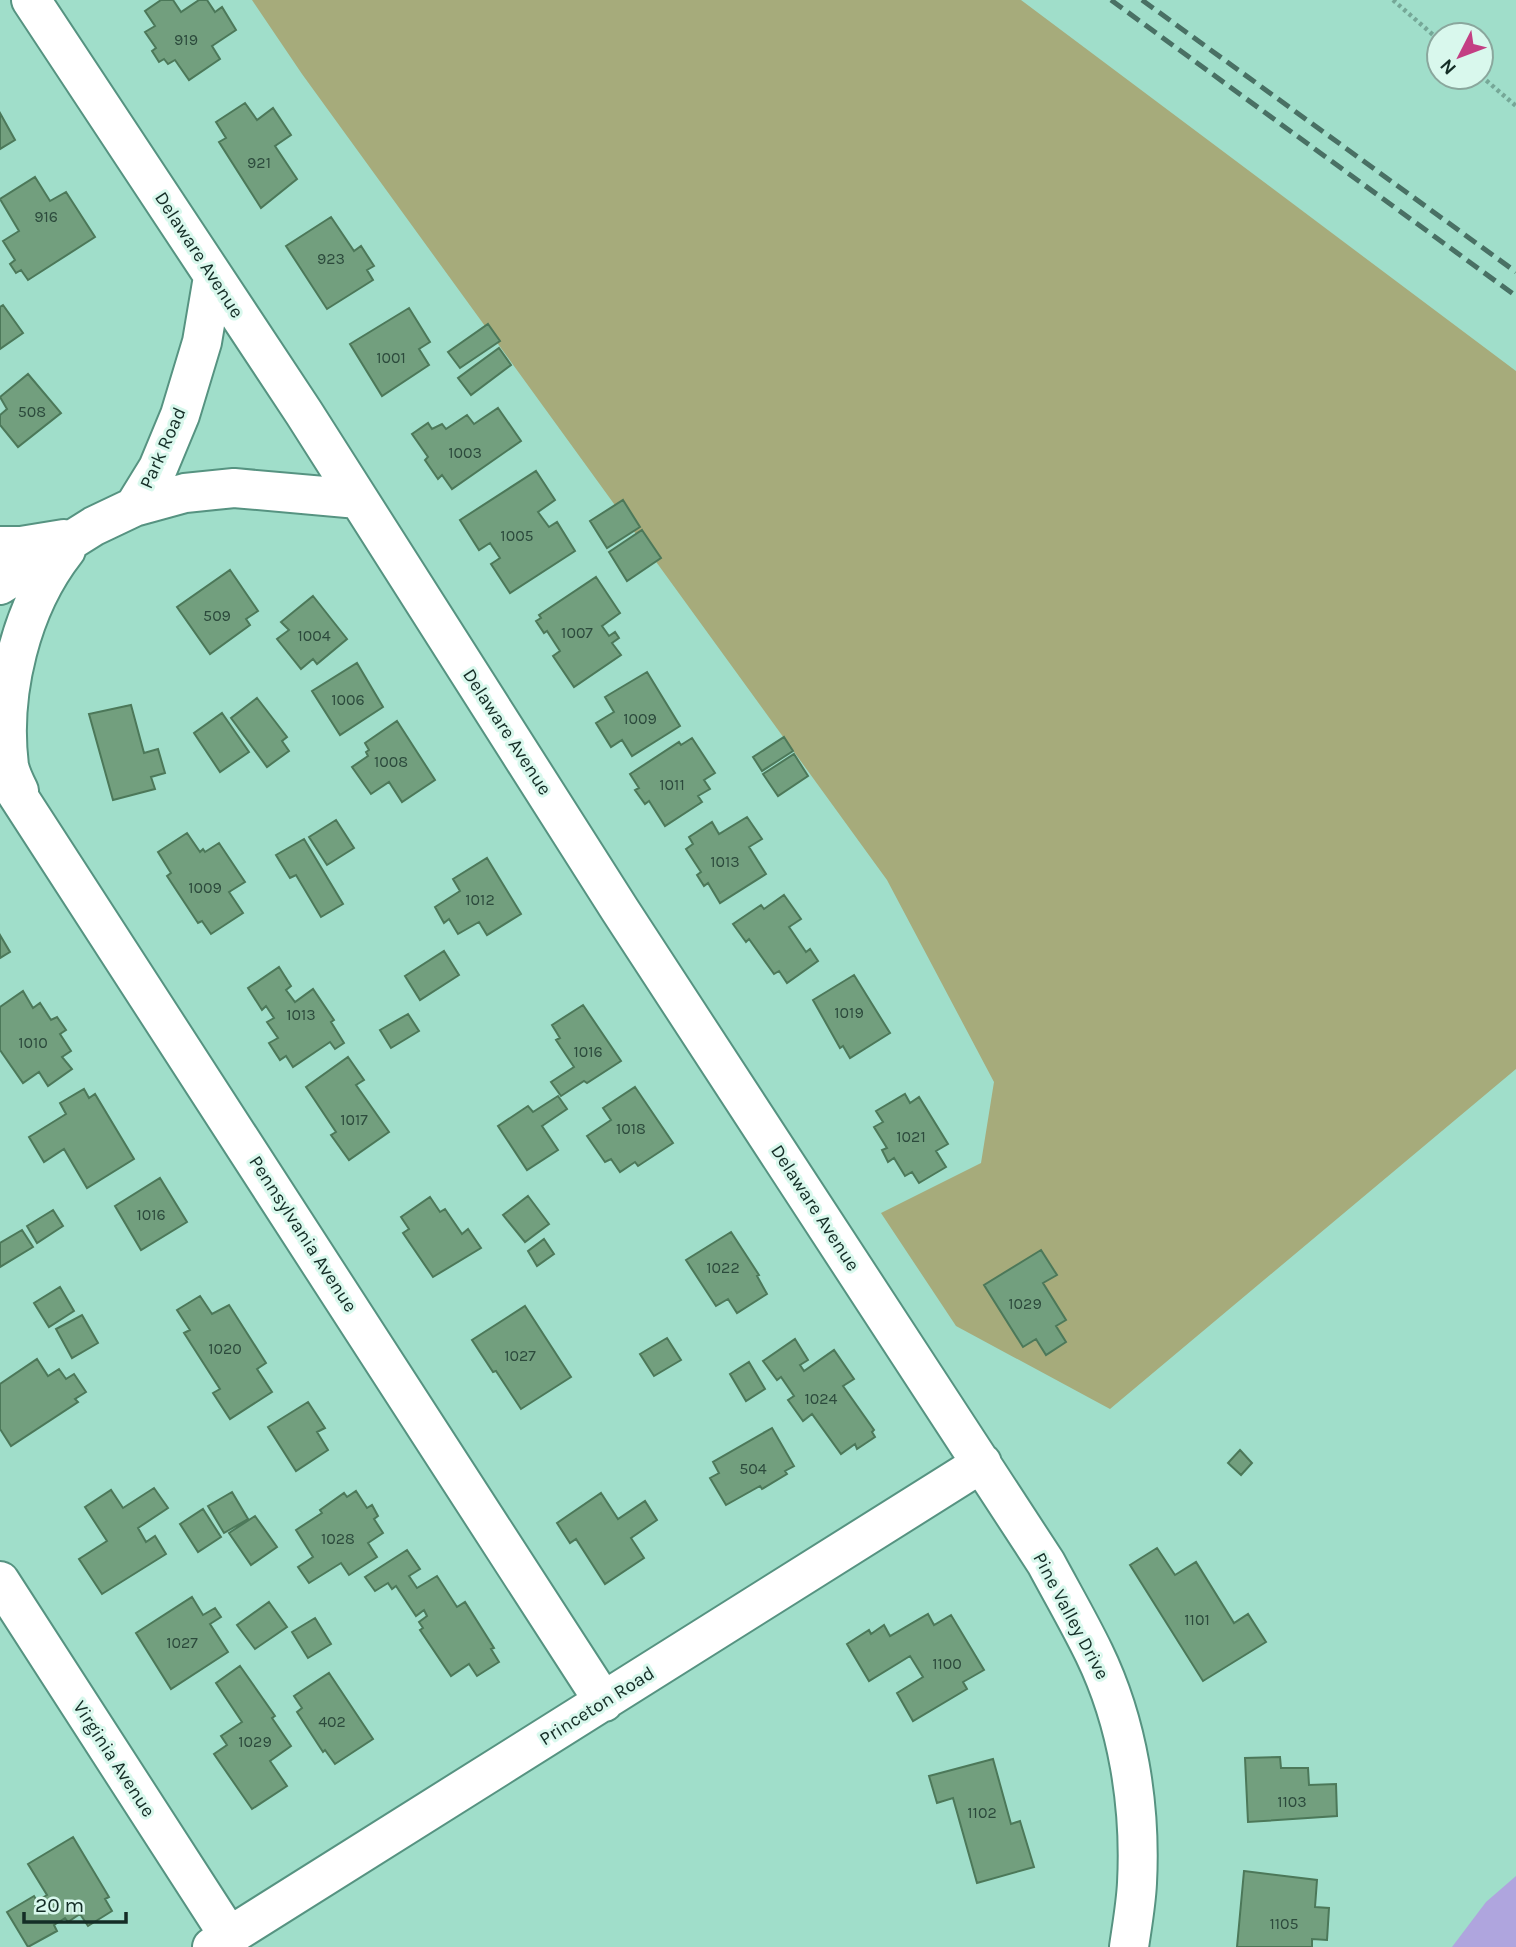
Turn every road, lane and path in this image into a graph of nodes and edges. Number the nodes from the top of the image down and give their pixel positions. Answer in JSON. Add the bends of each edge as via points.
{"nodes":[{"id":1,"x":31,"y":0,"type":"edge"},
{"id":2,"x":1393,"y":0,"type":"edge"},
{"id":3,"x":1425,"y":28,"type":"edge"},
{"id":4,"x":1495,"y":88,"type":"edge"},
{"id":5,"x":1516,"y":106,"type":"edge"},
{"id":6,"x":214,"y":277,"type":"junction"},
{"id":7,"x":358,"y":499,"type":"junction"},
{"id":8,"x":134,"y":507,"type":"junction"},
{"id":9,"x":76,"y":537,"type":"junction"},
{"id":10,"x":0,"y":546,"type":"edge"},
{"id":11,"x":0,"y":585,"type":"edge"},
{"id":12,"x":0,"y":768,"type":"edge"},
{"id":13,"x":12,"y":795,"type":"edge"},
{"id":14,"x":982,"y":1463,"type":"junction"},
{"id":15,"x":0,"y":1581,"type":"edge"},
{"id":16,"x":604,"y":1702,"type":"junction"},
{"id":17,"x":220,"y":1942,"type":"edge"},
{"id":18,"x":1129,"y":1947,"type":"edge"}],
"edges":[{"from":1,"to":6,"type":"street","name":"Delaware Avenue"},
{"from":2,"to":3,"type":"path"},
{"from":4,"to":5,"type":"path"},
{"from":6,"to":7,"type":"street","name":"Delaware Avenue"},
{"from":6,"to":8,"type":"street","name":"Park Road","via":[[202,342],[180,415],[158,468]]},
{"from":7,"to":8,"type":"street","via":[[234,488],[185,493]]},
{"from":7,"to":14,"type":"street","name":"Delaware Avenue"},
{"from":8,"to":9,"type":"street","name":"Park Road"},
{"from":9,"to":10,"type":"street"},
{"from":9,"to":11,"type":"street","name":"Park Road"},
{"from":9,"to":13,"type":"street","via":[[29,610],[12,655],[3,735]]},
{"from":12,"to":13,"type":"street","name":"Pennsylvania Avenue"},
{"from":13,"to":16,"type":"street","name":"Pennsylvania Avenue"},
{"from":14,"to":16,"type":"street","name":"Princeton Road"},
{"from":14,"to":18,"type":"street","name":"Pine Valley Drive","via":[[1046,1563],[1095,1654],[1112,1697],[1129,1758],[1137,1821],[1137,1884]]},
{"from":15,"to":17,"type":"street","name":"Virginia Avenue"},
{"from":16,"to":17,"type":"street","name":"Princeton Road"}]}
